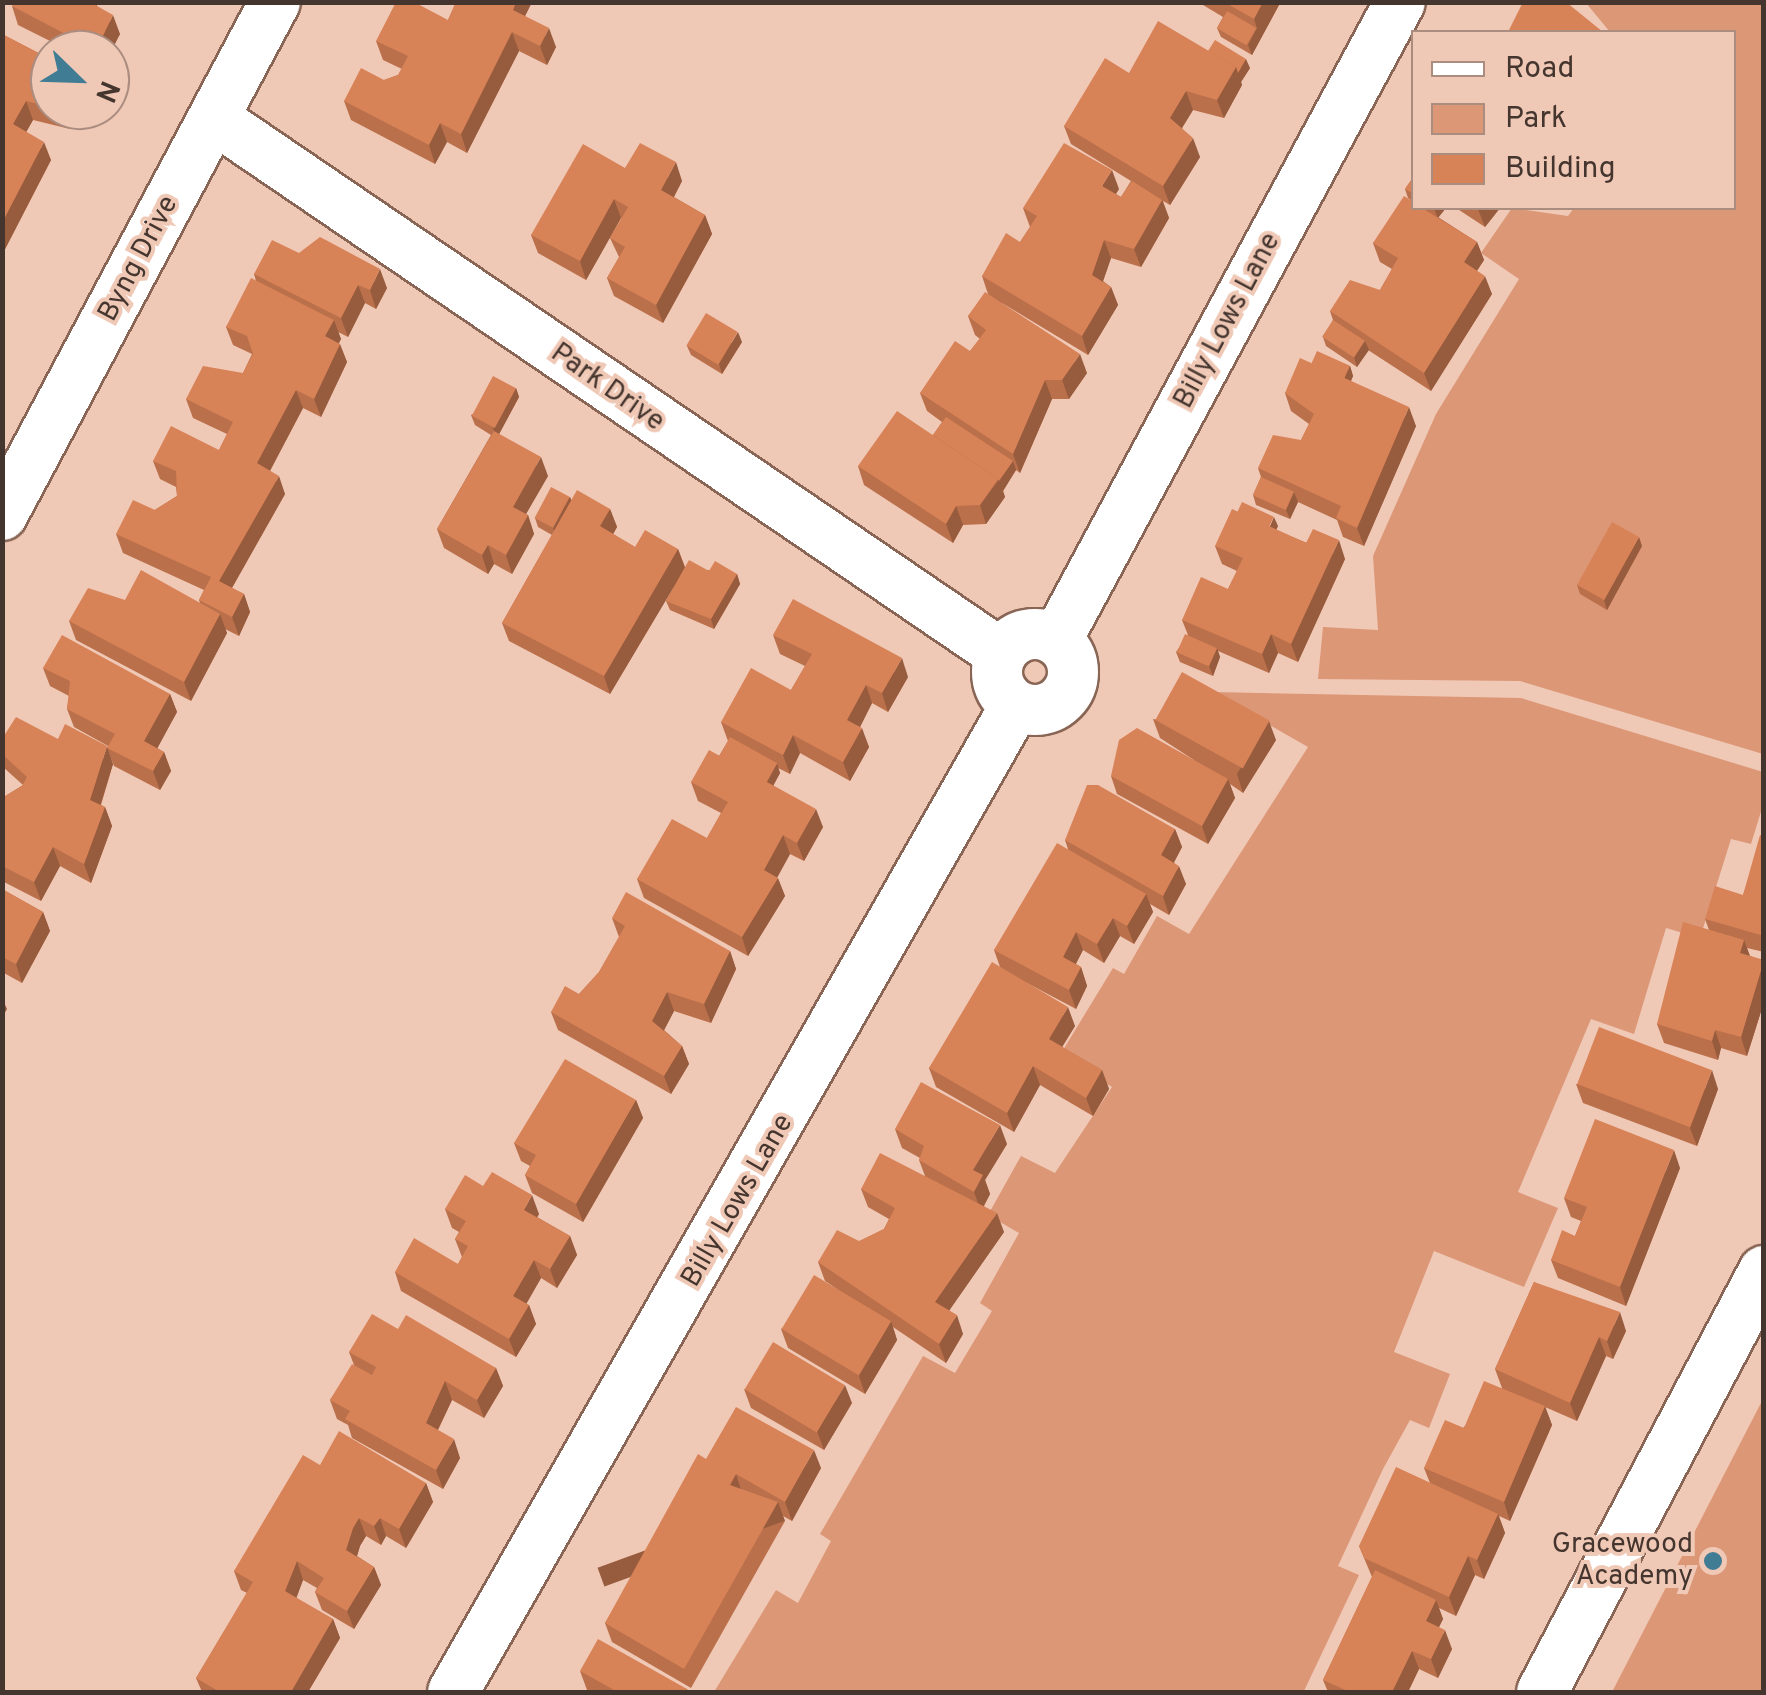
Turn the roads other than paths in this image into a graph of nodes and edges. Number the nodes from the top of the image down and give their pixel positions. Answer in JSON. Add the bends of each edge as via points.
{"nodes":[{"id":1,"x":275,"y":2,"type":"edge"},
{"id":2,"x":1400,"y":2,"type":"edge"},
{"id":3,"x":215,"y":118,"type":"junction"},
{"id":4,"x":2,"y":514,"type":"edge"},
{"id":5,"x":1057,"y":639,"type":"junction"},
{"id":6,"x":1001,"y":654,"type":"junction"},
{"id":7,"x":1016,"y":705,"type":"junction"},
{"id":8,"x":1764,"y":1271,"type":"edge"},
{"id":9,"x":453,"y":1692,"type":"edge"},
{"id":10,"x":1542,"y":1692,"type":"edge"}],
"edges":[{"from":1,"to":3,"type":"street","name":"Byng Drive"},
{"from":2,"to":5,"type":"street","name":"Billy Lows Lane"},
{"from":3,"to":4,"type":"street","name":"Byng Drive"},
{"from":3,"to":6,"type":"street","name":"Park Drive"},
{"from":5,"to":6,"type":"street","via":[[1018,637]]},
{"from":5,"to":7,"type":"street","via":[[1073,667],[1068,691],[1038,710]]},
{"from":6,"to":7,"type":"street","via":[[1000,687]]},
{"from":7,"to":9,"type":"street","name":"Billy Lows Lane"},
{"from":8,"to":10,"type":"street"}]}
